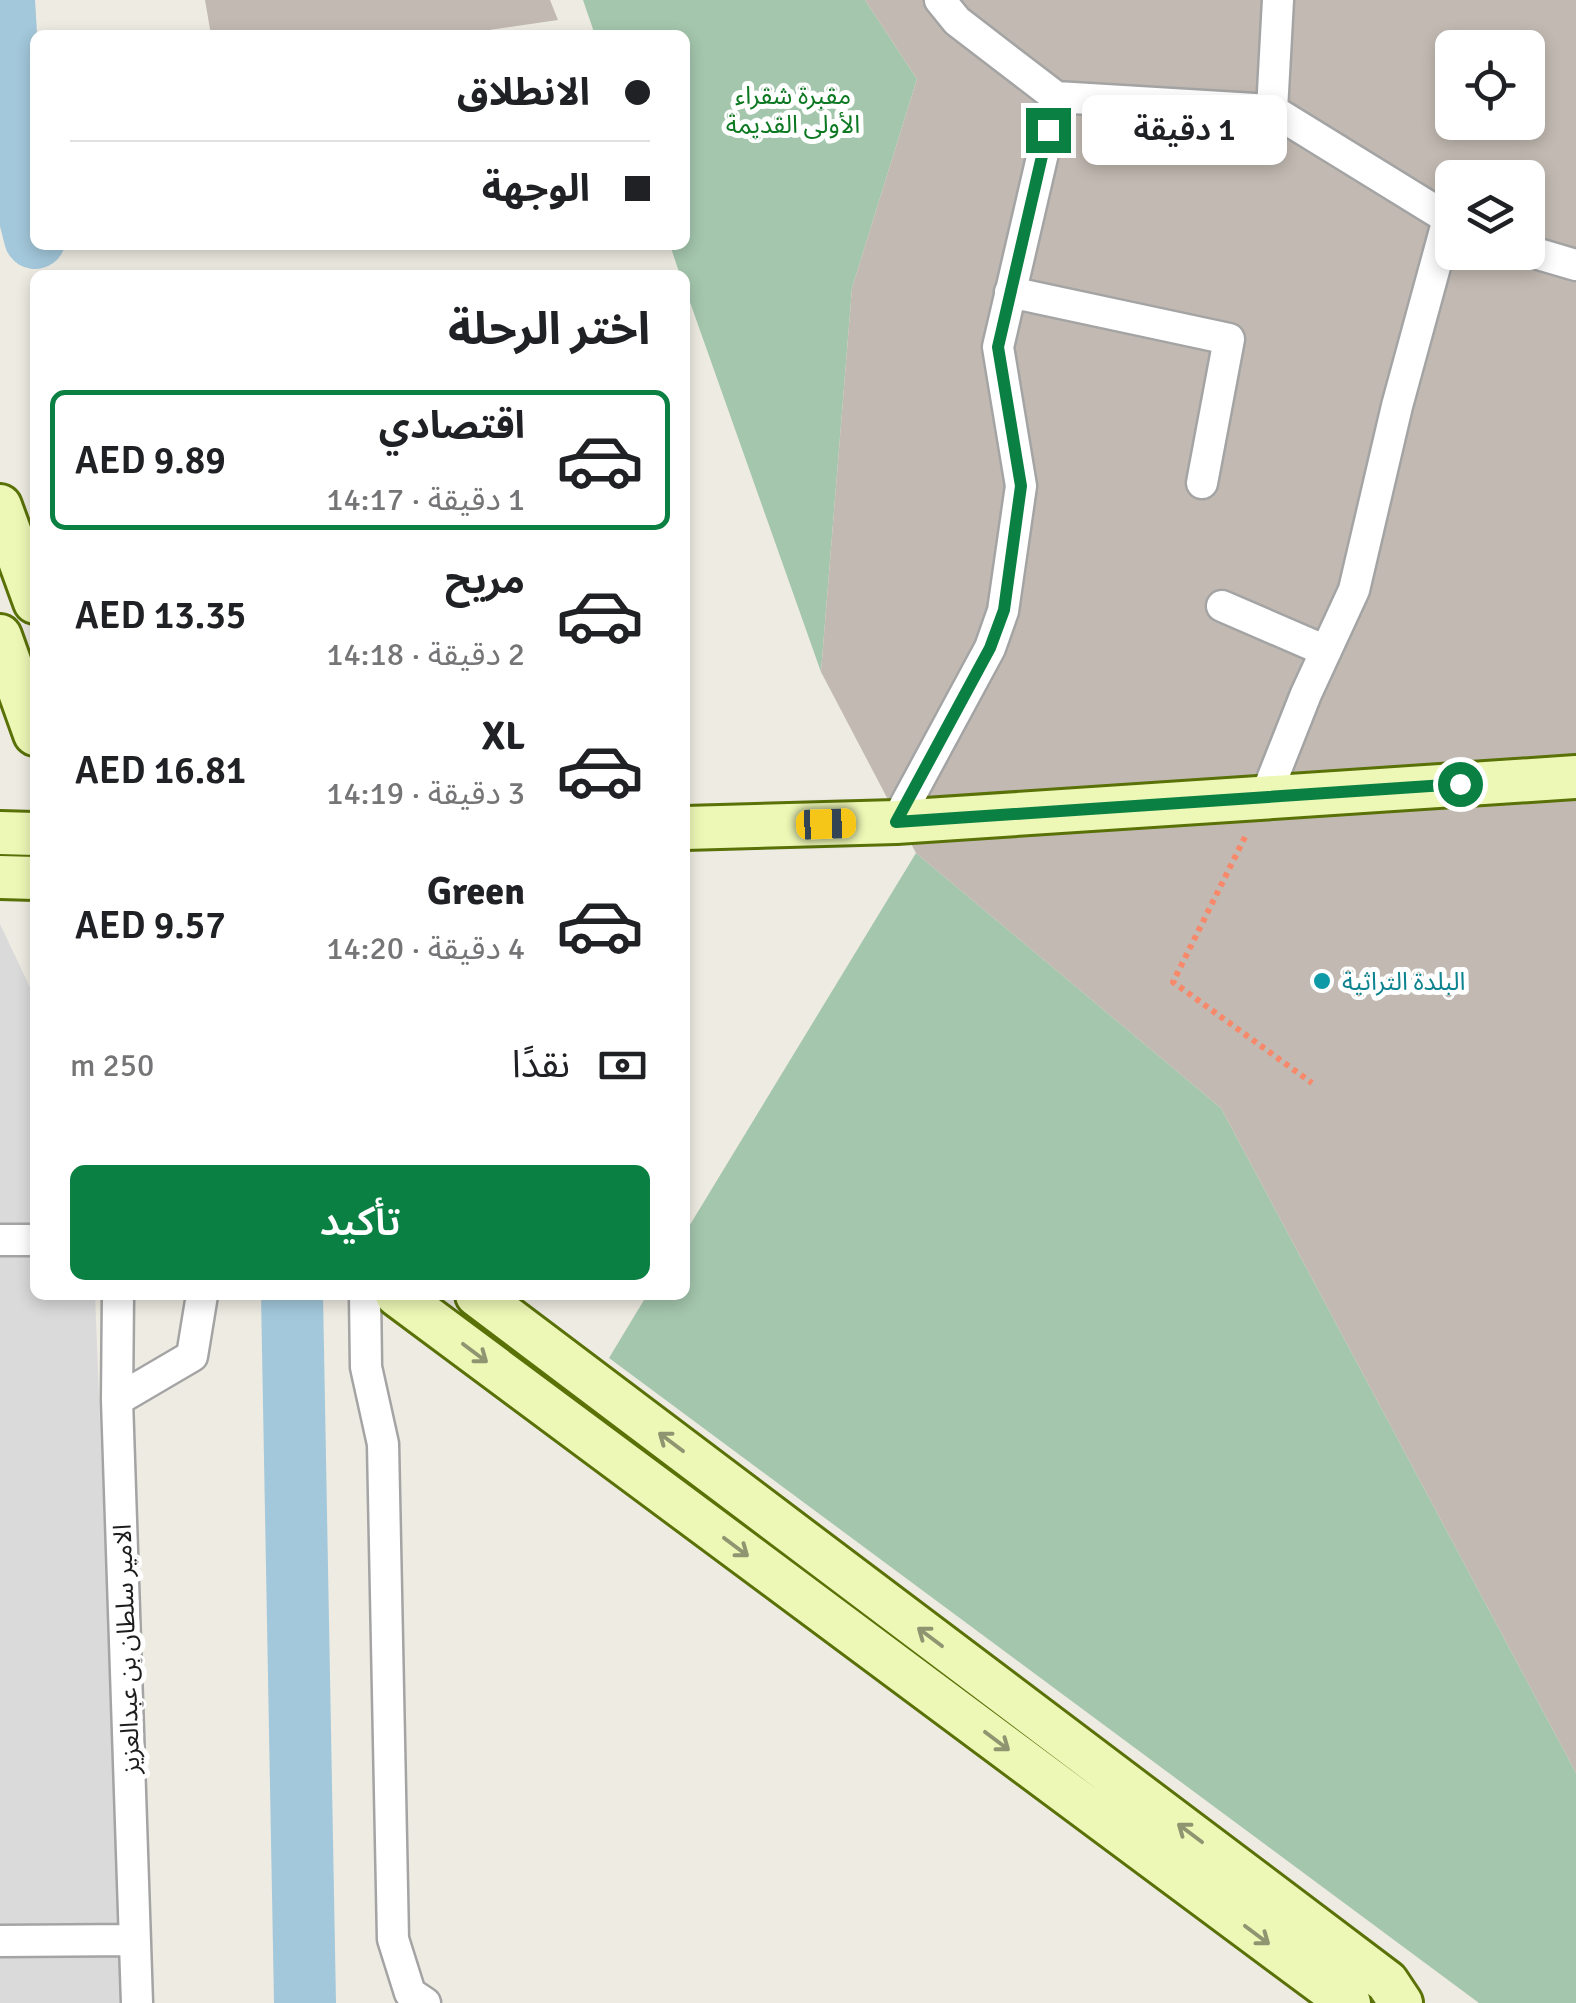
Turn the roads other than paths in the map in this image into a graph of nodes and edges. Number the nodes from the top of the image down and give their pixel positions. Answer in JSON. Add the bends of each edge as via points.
{"nodes":[{"id":1,"x":940,"y":0,"type":"edge"},
{"id":2,"x":1278,"y":0,"type":"edge"},
{"id":3,"x":1056,"y":97,"type":"junction"},
{"id":4,"x":1272,"y":110,"type":"junction"},
{"id":5,"x":1435,"y":211,"type":"edge"},
{"id":6,"x":1545,"y":256,"type":"edge"},
{"id":7,"x":1576,"y":265,"type":"edge"},
{"id":8,"x":1435,"y":270,"type":"edge"},
{"id":9,"x":1010,"y":292,"type":"junction"},
{"id":10,"x":1202,"y":483,"type":"dead end"},
{"id":11,"x":0,"y":506,"type":"edge"},
{"id":12,"x":30,"y":588,"type":"edge"},
{"id":13,"x":1222,"y":606,"type":"dead end"},
{"id":14,"x":0,"y":636,"type":"edge"},
{"id":15,"x":1326,"y":651,"type":"junction"},
{"id":16,"x":30,"y":720,"type":"edge"},
{"id":17,"x":1576,"y":777,"type":"edge"},
{"id":18,"x":1266,"y":795,"type":"junction"},
{"id":19,"x":896,"y":822,"type":"junction"},
{"id":20,"x":690,"y":828,"type":"edge"},
{"id":21,"x":0,"y":833,"type":"edge"},
{"id":22,"x":30,"y":834,"type":"edge"},
{"id":23,"x":0,"y":877,"type":"edge"},
{"id":24,"x":30,"y":878,"type":"edge"},
{"id":25,"x":0,"y":1240,"type":"edge"},
{"id":26,"x":30,"y":1240,"type":"edge"},
{"id":27,"x":118,"y":1300,"type":"edge"},
{"id":28,"x":201,"y":1300,"type":"edge"},
{"id":29,"x":365,"y":1300,"type":"edge"},
{"id":30,"x":404,"y":1300,"type":"edge"},
{"id":31,"x":483,"y":1300,"type":"edge"},
{"id":32,"x":118,"y":1400,"type":"junction"},
{"id":33,"x":136,"y":1940,"type":"junction"},
{"id":34,"x":0,"y":1941,"type":"edge"},
{"id":35,"x":137,"y":2003,"type":"edge"},
{"id":36,"x":424,"y":2003,"type":"edge"},
{"id":37,"x":1349,"y":2003,"type":"edge"},
{"id":38,"x":1401,"y":2003,"type":"edge"}],
"edges":[{"from":1,"to":3,"type":"street","via":[[958,22]]},
{"from":2,"to":4,"type":"street"},
{"from":3,"to":4,"type":"street"},
{"from":3,"to":9,"type":"street"},
{"from":4,"to":5,"type":"street"},
{"from":6,"to":7,"type":"street"},
{"from":8,"to":15,"type":"street","via":[[1354,590]]},
{"from":9,"to":10,"type":"street","via":[[1230,339]]},
{"from":9,"to":19,"type":"street","via":[[998,347],[1021,486],[1004,610]]},
{"from":11,"to":12,"type":"street"},
{"from":13,"to":15,"type":"street"},
{"from":14,"to":16,"type":"street"},
{"from":15,"to":18,"type":"street"},
{"from":17,"to":18,"type":"street"},
{"from":18,"to":19,"type":"street"},
{"from":19,"to":20,"type":"street"},
{"from":21,"to":22,"type":"street"},
{"from":23,"to":24,"type":"street"},
{"from":25,"to":26,"type":"street"},
{"from":27,"to":32,"type":"street","name":"الامير سلطان بن عبدالعزيز"},
{"from":28,"to":32,"type":"street","via":[[192,1356]]},
{"from":29,"to":36,"type":"street","via":[[366,1367],[383,1444],[393,1939],[410,1993]]},
{"from":30,"to":37,"type":"street","one_way":true},
{"from":38,"to":31,"type":"street","one_way":true,"via":[[1388,1982]]},
{"from":32,"to":33,"type":"street","name":"الامير سلطان بن عبدالعزيز"},
{"from":33,"to":34,"type":"street"},
{"from":33,"to":35,"type":"street","name":"الامير سلطان بن عبدالعزيز"}]}
